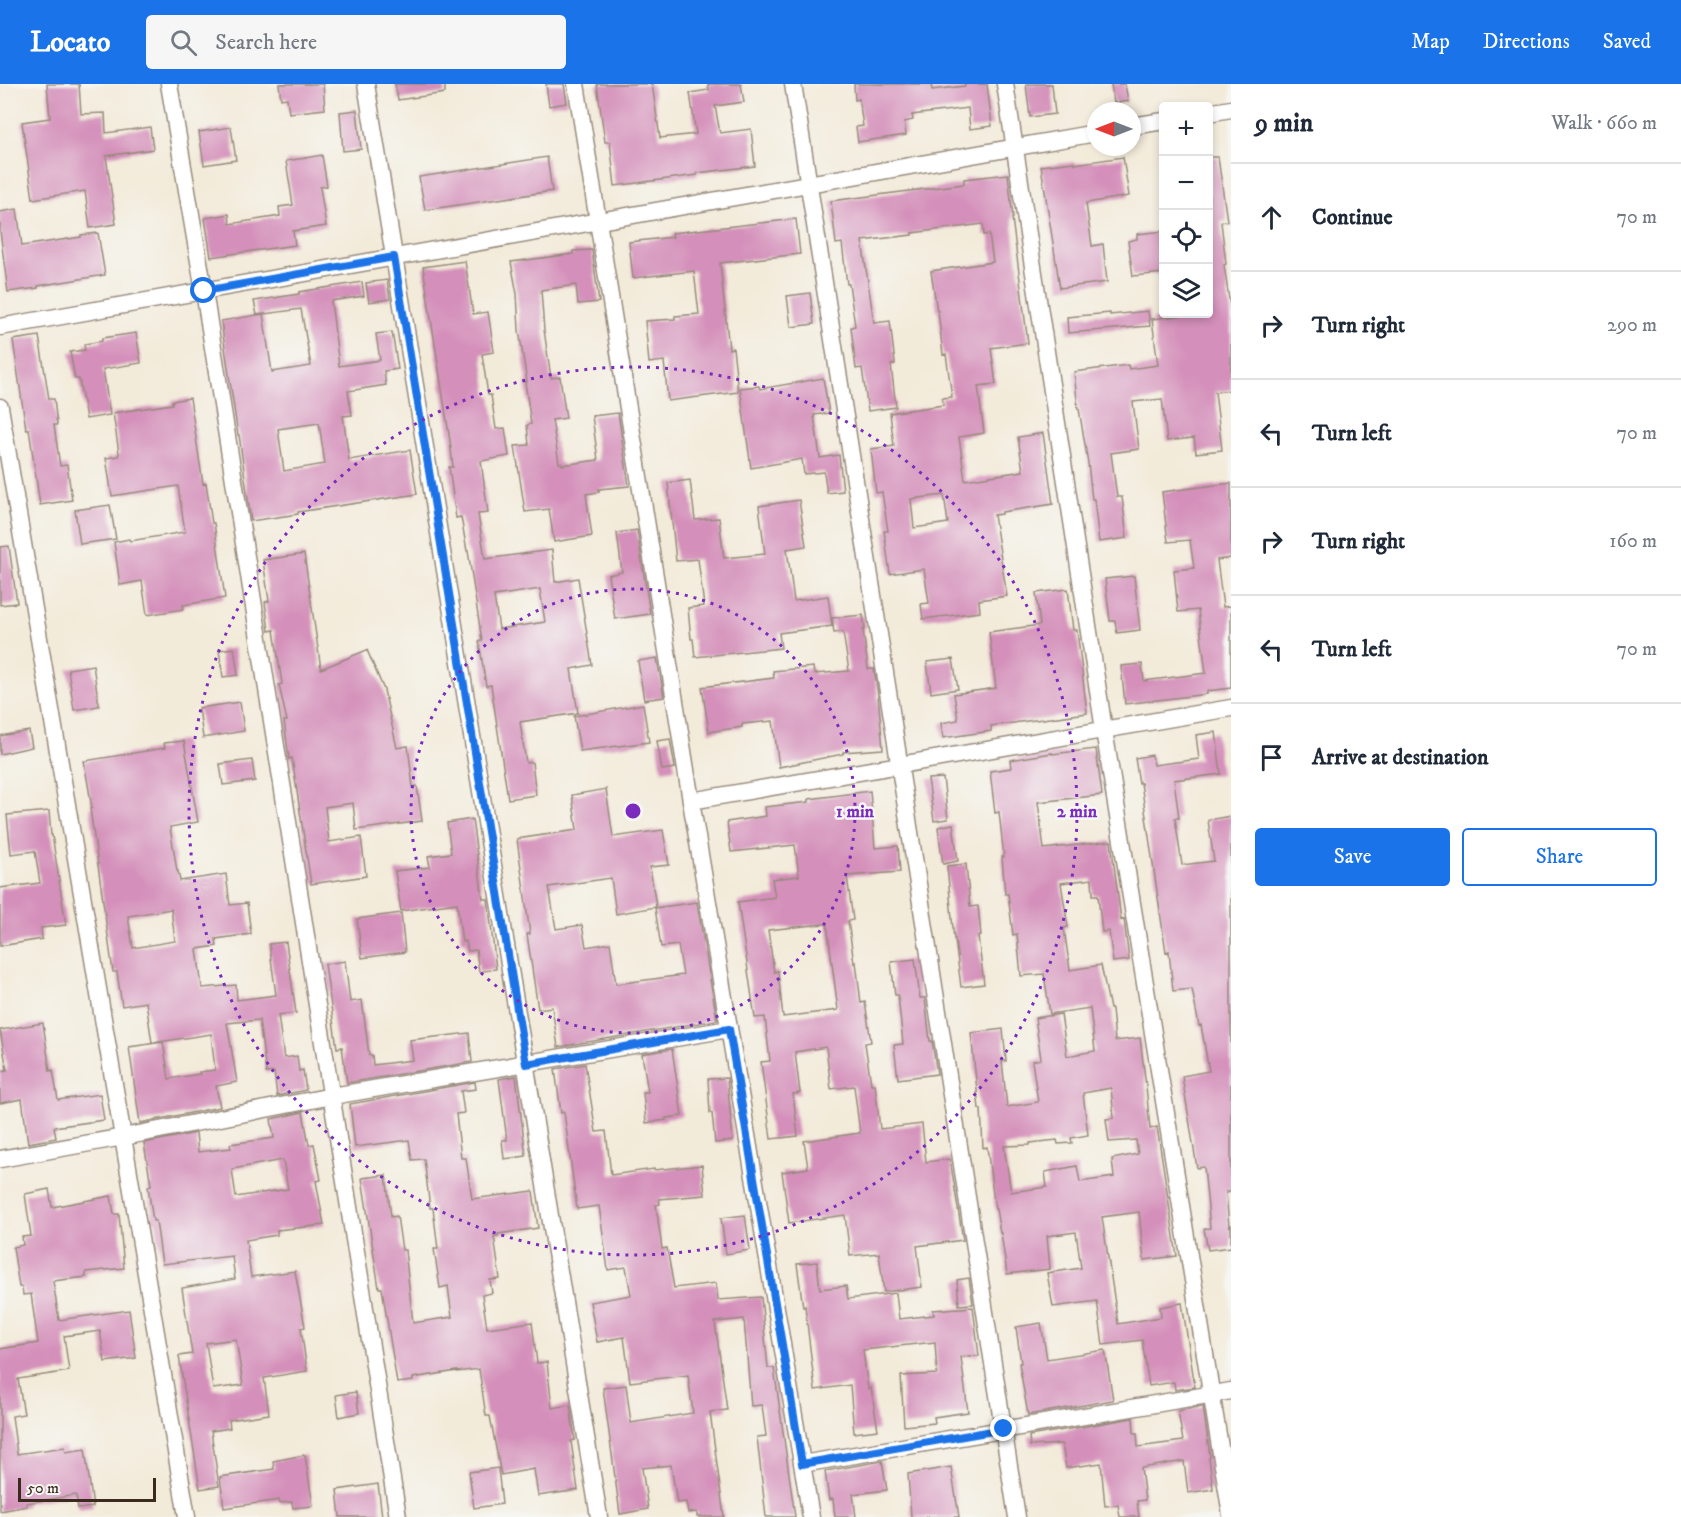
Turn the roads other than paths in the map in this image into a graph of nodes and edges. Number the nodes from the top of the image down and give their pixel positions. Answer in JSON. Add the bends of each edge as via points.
{"nodes":[{"id":1,"x":168,"y":84,"type":"edge"},
{"id":2,"x":366,"y":84,"type":"edge"},
{"id":3,"x":576,"y":84,"type":"edge"},
{"id":4,"x":793,"y":84,"type":"edge"},
{"id":5,"x":1005,"y":84,"type":"edge"},
{"id":6,"x":1231,"y":109,"type":"edge"},
{"id":7,"x":1213,"y":112,"type":"edge"},
{"id":8,"x":1159,"y":122,"type":"edge"},
{"id":9,"x":1141,"y":125,"type":"edge"},
{"id":10,"x":1087,"y":135,"type":"edge"},
{"id":11,"x":1016,"y":147,"type":"junction"},
{"id":12,"x":809,"y":184,"type":"junction"},
{"id":13,"x":597,"y":221,"type":"junction"},
{"id":14,"x":394,"y":257,"type":"junction"},
{"id":15,"x":204,"y":291,"type":"junction"},
{"id":16,"x":0,"y":327,"type":"edge"},
{"id":17,"x":0,"y":407,"type":"edge"},
{"id":18,"x":1231,"y":708,"type":"edge"},
{"id":19,"x":1104,"y":730,"type":"junction"},
{"id":20,"x":900,"y":765,"type":"junction"},
{"id":21,"x":691,"y":801,"type":"junction"},
{"id":22,"x":729,"y":1029,"type":"junction"},
{"id":23,"x":526,"y":1064,"type":"junction"},
{"id":24,"x":332,"y":1096,"type":"junction"},
{"id":25,"x":123,"y":1137,"type":"junction"},
{"id":26,"x":0,"y":1159,"type":"edge"},
{"id":27,"x":1231,"y":1391,"type":"edge"},
{"id":28,"x":1212,"y":1394,"type":"junction"},
{"id":29,"x":1004,"y":1429,"type":"junction"},
{"id":30,"x":802,"y":1464,"type":"junction"},
{"id":31,"x":1231,"y":1515,"type":"edge"},
{"id":32,"x":187,"y":1517,"type":"edge"},
{"id":33,"x":398,"y":1517,"type":"edge"},
{"id":34,"x":599,"y":1517,"type":"edge"},
{"id":35,"x":810,"y":1517,"type":"edge"},
{"id":36,"x":1017,"y":1517,"type":"edge"}],
"edges":[{"from":1,"to":15,"type":"street"},
{"from":2,"to":14,"type":"street"},
{"from":3,"to":13,"type":"street"},
{"from":4,"to":12,"type":"street"},
{"from":5,"to":11,"type":"street"},
{"from":6,"to":7,"type":"street"},
{"from":8,"to":9,"type":"street"},
{"from":10,"to":11,"type":"street"},
{"from":11,"to":12,"type":"street"},
{"from":11,"to":19,"type":"street"},
{"from":12,"to":13,"type":"street"},
{"from":12,"to":20,"type":"street"},
{"from":13,"to":14,"type":"street"},
{"from":13,"to":21,"type":"street"},
{"from":14,"to":15,"type":"street"},
{"from":14,"to":23,"type":"street"},
{"from":15,"to":16,"type":"street"},
{"from":15,"to":24,"type":"street"},
{"from":17,"to":25,"type":"street"},
{"from":18,"to":19,"type":"street"},
{"from":19,"to":20,"type":"street"},
{"from":19,"to":28,"type":"street"},
{"from":20,"to":21,"type":"street"},
{"from":20,"to":29,"type":"street"},
{"from":21,"to":22,"type":"street"},
{"from":22,"to":23,"type":"street"},
{"from":22,"to":30,"type":"street"},
{"from":23,"to":24,"type":"street"},
{"from":23,"to":34,"type":"street"},
{"from":24,"to":25,"type":"street"},
{"from":24,"to":33,"type":"street"},
{"from":25,"to":26,"type":"street"},
{"from":25,"to":32,"type":"street"},
{"from":27,"to":28,"type":"street"},
{"from":28,"to":29,"type":"street"},
{"from":28,"to":31,"type":"street"},
{"from":29,"to":30,"type":"street"},
{"from":29,"to":36,"type":"street"},
{"from":30,"to":35,"type":"street"}]}
